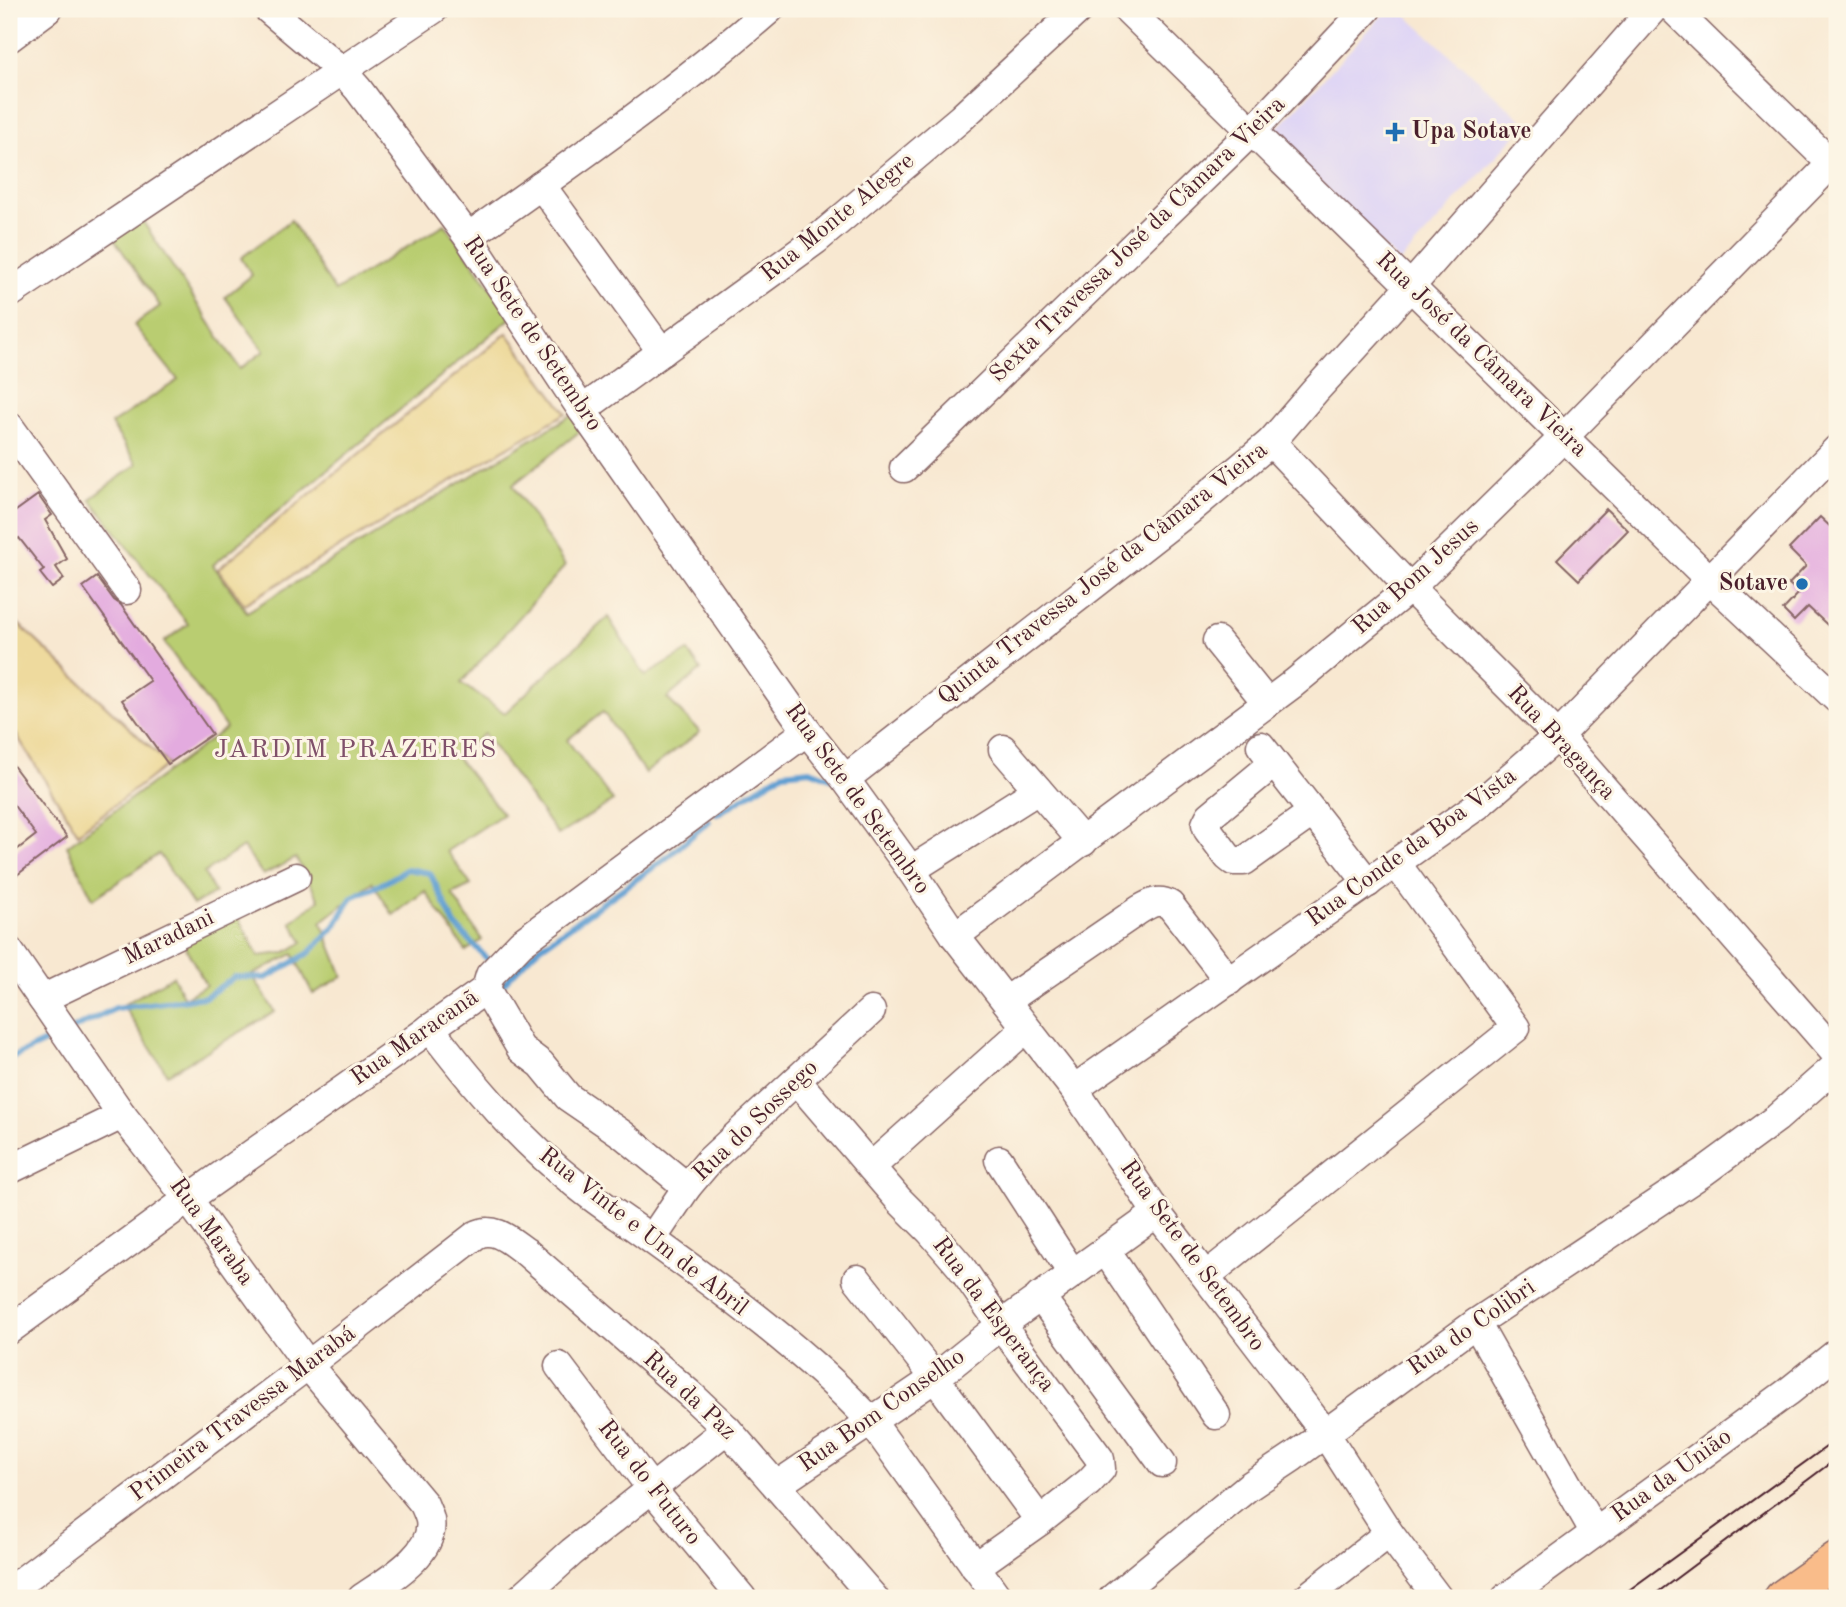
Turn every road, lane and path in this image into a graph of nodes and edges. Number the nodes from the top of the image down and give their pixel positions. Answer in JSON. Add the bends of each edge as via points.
{"nodes":[{"id":1,"x":48,"y":9,"type":"edge"},
{"id":2,"x":268,"y":9,"type":"edge"},
{"id":3,"x":434,"y":9,"type":"edge"},
{"id":4,"x":771,"y":9,"type":"edge"},
{"id":5,"x":1079,"y":9,"type":"edge"},
{"id":6,"x":1127,"y":9,"type":"edge"},
{"id":7,"x":1367,"y":9,"type":"edge"},
{"id":8,"x":1653,"y":9,"type":"edge"},
{"id":9,"x":1674,"y":9,"type":"edge"},
{"id":10,"x":9,"y":38,"type":"edge"},
{"id":11,"x":342,"y":71,"type":"junction"},
{"id":12,"x":1252,"y":131,"type":"junction"},
{"id":13,"x":1835,"y":163,"type":"edge"},
{"id":14,"x":541,"y":185,"type":"junction"},
{"id":15,"x":468,"y":237,"type":"junction"},
{"id":16,"x":1411,"y":286,"type":"junction"},
{"id":17,"x":9,"y":295,"type":"edge"},
{"id":18,"x":662,"y":352,"type":"junction"},
{"id":19,"x":582,"y":410,"type":"junction"},
{"id":20,"x":9,"y":426,"type":"edge"},
{"id":21,"x":1565,"y":436,"type":"junction"},
{"id":22,"x":1271,"y":442,"type":"junction"},
{"id":23,"x":1837,"y":449,"type":"edge"},
{"id":24,"x":904,"y":468,"type":"dead end"},
{"id":25,"x":1711,"y":581,"type":"junction"},
{"id":26,"x":1410,"y":588,"type":"junction"},
{"id":27,"x":127,"y":590,"type":"dead end"},
{"id":28,"x":1217,"y":641,"type":"dead end"},
{"id":29,"x":1837,"y":699,"type":"edge"},
{"id":30,"x":1267,"y":703,"type":"junction"},
{"id":31,"x":807,"y":731,"type":"junction"},
{"id":32,"x":1558,"y":736,"type":"junction"},
{"id":33,"x":1003,"y":749,"type":"dead end"},
{"id":34,"x":845,"y":779,"type":"junction"},
{"id":35,"x":1038,"y":790,"type":"junction"},
{"id":36,"x":1313,"y":812,"type":"junction"},
{"id":37,"x":1083,"y":842,"type":"junction"},
{"id":38,"x":1396,"y":863,"type":"junction"},
{"id":39,"x":911,"y":870,"type":"junction"},
{"id":40,"x":296,"y":877,"type":"dead end"},
{"id":41,"x":1368,"y":883,"type":"junction"},
{"id":42,"x":955,"y":936,"type":"junction"},
{"id":43,"x":9,"y":951,"type":"edge"},
{"id":44,"x":1228,"y":981,"type":"junction"},
{"id":45,"x":486,"y":989,"type":"junction"},
{"id":46,"x":42,"y":999,"type":"junction"},
{"id":47,"x":1006,"y":1001,"type":"junction"},
{"id":48,"x":871,"y":1012,"type":"dead end"},
{"id":49,"x":430,"y":1028,"type":"junction"},
{"id":50,"x":1025,"y":1029,"type":"junction"},
{"id":51,"x":1837,"y":1055,"type":"edge"},
{"id":52,"x":1837,"y":1065,"type":"edge"},
{"id":53,"x":797,"y":1081,"type":"junction"},
{"id":54,"x":1074,"y":1089,"type":"junction"},
{"id":55,"x":122,"y":1115,"type":"junction"},
{"id":56,"x":999,"y":1160,"type":"dead end"},
{"id":57,"x":870,"y":1167,"type":"junction"},
{"id":58,"x":9,"y":1170,"type":"edge"},
{"id":59,"x":687,"y":1187,"type":"junction"},
{"id":60,"x":188,"y":1199,"type":"junction"},
{"id":61,"x":1157,"y":1213,"type":"junction"},
{"id":62,"x":476,"y":1235,"type":"joint"},
{"id":63,"x":652,"y":1240,"type":"junction"},
{"id":64,"x":1106,"y":1251,"type":"junction"},
{"id":65,"x":1072,"y":1273,"type":"junction"},
{"id":66,"x":1206,"y":1276,"type":"junction"},
{"id":67,"x":858,"y":1279,"type":"dead end"},
{"id":68,"x":1041,"y":1296,"type":"junction"},
{"id":69,"x":1476,"y":1323,"type":"junction"},
{"id":70,"x":1001,"y":1325,"type":"junction"},
{"id":71,"x":9,"y":1330,"type":"edge"},
{"id":72,"x":1837,"y":1353,"type":"edge"},
{"id":73,"x":308,"y":1365,"type":"junction"},
{"id":74,"x":559,"y":1366,"type":"dead end"},
{"id":75,"x":935,"y":1378,"type":"junction"},
{"id":76,"x":1216,"y":1415,"type":"dead end"},
{"id":77,"x":871,"y":1422,"type":"junction"},
{"id":78,"x":727,"y":1429,"type":"junction"},
{"id":79,"x":1325,"y":1433,"type":"junction"},
{"id":80,"x":1162,"y":1463,"type":"dead end"},
{"id":81,"x":777,"y":1485,"type":"junction"},
{"id":82,"x":651,"y":1488,"type":"junction"},
{"id":83,"x":1040,"y":1521,"type":"junction"},
{"id":84,"x":1595,"y":1532,"type":"junction"},
{"id":85,"x":1389,"y":1533,"type":"junction"},
{"id":86,"x":1837,"y":1559,"type":"edge"},
{"id":87,"x":975,"y":1567,"type":"junction"},
{"id":88,"x":9,"y":1591,"type":"edge"},
{"id":89,"x":362,"y":1598,"type":"edge"},
{"id":90,"x":521,"y":1598,"type":"edge"},
{"id":91,"x":742,"y":1598,"type":"edge"},
{"id":92,"x":874,"y":1598,"type":"edge"},
{"id":93,"x":999,"y":1598,"type":"edge"},
{"id":94,"x":1113,"y":1598,"type":"edge"},
{"id":95,"x":1306,"y":1598,"type":"edge"},
{"id":96,"x":1438,"y":1598,"type":"edge"},
{"id":97,"x":1506,"y":1598,"type":"edge"},
{"id":98,"x":1782,"y":1598,"type":"edge"}],
"edges":[{"from":1,"to":10,"type":"street"},
{"from":2,"to":11,"type":"street","name":"Rua Sete de Setembro"},
{"from":3,"to":11,"type":"street"},
{"from":4,"to":14,"type":"street","via":[[645,111]]},
{"from":5,"to":18,"type":"street","name":"Rua Monte Alegre","via":[[961,118],[816,240]]},
{"from":6,"to":12,"type":"street","name":"Rua José da Câmara Vieira"},
{"from":7,"to":12,"type":"street","name":"Sexta Travessa José da Câmara Vieira"},
{"from":8,"to":16,"type":"street","name":"Quinta Travessa José da Câmara Vieira"},
{"from":9,"to":13,"type":"street"},
{"from":11,"to":15,"type":"street","name":"Rua Sete de Setembro"},
{"from":11,"to":17,"type":"street"},
{"from":12,"to":16,"type":"street","name":"Rua José da Câmara Vieira"},
{"from":12,"to":24,"type":"street","name":"Sexta Travessa José da Câmara Vieira"},
{"from":13,"to":21,"type":"street","name":"Rua Bom Jesus"},
{"from":14,"to":15,"type":"street"},
{"from":14,"to":18,"type":"street"},
{"from":15,"to":19,"type":"street","name":"Rua Sete de Setembro"},
{"from":16,"to":21,"type":"street","name":"Rua José da Câmara Vieira"},
{"from":16,"to":22,"type":"street","name":"Quinta Travessa José da Câmara Vieira"},
{"from":18,"to":19,"type":"street","name":"Rua Monte Alegre"},
{"from":19,"to":31,"type":"street","name":"Rua Sete de Setembro"},
{"from":20,"to":27,"type":"street"},
{"from":21,"to":25,"type":"street","name":"Rua José da Câmara Vieira"},
{"from":21,"to":26,"type":"street","name":"Rua Bom Jesus"},
{"from":22,"to":26,"type":"street","name":"Rua Bragança"},
{"from":22,"to":34,"type":"street","name":"Quinta Travessa José da Câmara Vieira"},
{"from":23,"to":25,"type":"street","name":"Rua Conde da Boa Vista"},
{"from":25,"to":29,"type":"street","name":"Rua José da Câmara Vieira"},
{"from":25,"to":32,"type":"street","name":"Rua Conde da Boa Vista"},
{"from":26,"to":30,"type":"street","name":"Rua Bom Jesus"},
{"from":26,"to":32,"type":"street","name":"Rua Bragança"},
{"from":28,"to":30,"type":"street"},
{"from":30,"to":37,"type":"street","name":"Rua Bom Jesus"},
{"from":31,"to":34,"type":"street","name":"Rua Sete de Setembro"},
{"from":31,"to":45,"type":"street","name":"Rua Maracanã","via":[[521,943],[490,975]]},
{"from":32,"to":38,"type":"street","name":"Rua Conde da Boa Vista","via":[[1478,805]]},
{"from":32,"to":51,"type":"street","name":"Rua Bragança"},
{"from":33,"to":35,"type":"street"},
{"from":34,"to":39,"type":"street","name":"Rua Sete de Setembro"},
{"from":35,"to":37,"type":"street"},
{"from":35,"to":39,"type":"street"},
{"from":36,"to":36,"type":"street","via":[[1268,754],[1206,824],[1228,857],[1238,862]]},
{"from":36,"to":41,"type":"street"},
{"from":37,"to":42,"type":"street","name":"Rua Bom Jesus"},
{"from":38,"to":41,"type":"street","name":"Rua Conde da Boa Vista"},
{"from":38,"to":66,"type":"street","via":[[1516,1028]]},
{"from":39,"to":42,"type":"street","name":"Rua Sete de Setembro"},
{"from":40,"to":46,"type":"street","name":"Maradani"},
{"from":41,"to":44,"type":"street","name":"Rua Conde da Boa Vista"},
{"from":42,"to":47,"type":"street","name":"Rua Sete de Setembro"},
{"from":43,"to":46,"type":"street","name":"Rua Maraba"},
{"from":44,"to":47,"type":"street","via":[[1170,905],[1157,901]]},
{"from":44,"to":54,"type":"street","name":"Rua Conde da Boa Vista"},
{"from":45,"to":49,"type":"street","name":"Rua Maracanã"},
{"from":45,"to":59,"type":"street","via":[[522,1049],[569,1097]]},
{"from":46,"to":55,"type":"street","name":"Rua Maraba"},
{"from":47,"to":50,"type":"street","name":"Rua Sete de Setembro"},
{"from":48,"to":53,"type":"street","name":"Rua do Sossego"},
{"from":49,"to":60,"type":"street","name":"Rua Maracanã"},
{"from":49,"to":63,"type":"street","name":"Rua Vinte e Um de Abril","via":[[474,1086],[548,1160]]},
{"from":50,"to":54,"type":"street","name":"Rua Sete de Setembro"},
{"from":50,"to":57,"type":"street"},
{"from":52,"to":69,"type":"street","name":"Rua do Colibri","via":[[1777,1118],[1702,1173]]},
{"from":53,"to":57,"type":"street","name":"Rua da Esperança"},
{"from":53,"to":59,"type":"street","name":"Rua do Sossego","via":[[732,1138]]},
{"from":54,"to":61,"type":"street","name":"Rua Sete de Setembro"},
{"from":55,"to":58,"type":"street"},
{"from":55,"to":60,"type":"street","name":"Rua Maraba"},
{"from":56,"to":65,"type":"street"},
{"from":57,"to":70,"type":"street","name":"Rua da Esperança","via":[[961,1267]]},
{"from":59,"to":63,"type":"street","name":"Rua do Sossego"},
{"from":60,"to":71,"type":"street","name":"Rua Maracanã"},
{"from":60,"to":73,"type":"street","name":"Rua Maraba"},
{"from":61,"to":64,"type":"street","name":"Rua Bom Conselho"},
{"from":61,"to":66,"type":"street","name":"Rua Sete de Setembro"},
{"from":62,"to":73,"type":"street","name":"Primeira Travessa Marabá"},
{"from":62,"to":78,"type":"street","name":"Rua da Paz","via":[[491,1231],[526,1252]]},
{"from":63,"to":77,"type":"street","name":"Rua Vinte e Um de Abril","via":[[799,1353]]},
{"from":64,"to":65,"type":"street","name":"Rua Bom Conselho"},
{"from":64,"to":76,"type":"street"},
{"from":65,"to":68,"type":"street","name":"Rua Bom Conselho"},
{"from":66,"to":79,"type":"street","name":"Rua Sete de Setembro"},
{"from":67,"to":75,"type":"street"},
{"from":68,"to":70,"type":"street","name":"Rua Bom Conselho"},
{"from":68,"to":80,"type":"street"},
{"from":69,"to":79,"type":"street","name":"Rua do Colibri"},
{"from":69,"to":84,"type":"street"},
{"from":70,"to":75,"type":"street","name":"Rua Bom Conselho"},
{"from":70,"to":83,"type":"street","name":"Rua da Esperança","via":[[1101,1459],[1098,1474]]},
{"from":72,"to":84,"type":"street","name":"Rua da União"},
{"from":73,"to":88,"type":"street","name":"Primeira Travessa Marabá"},
{"from":73,"to":89,"type":"street","name":"Rua Maraba","via":[[424,1504],[431,1521],[427,1540],[414,1560]]},
{"from":74,"to":82,"type":"street","name":"Rua do Futuro"},
{"from":75,"to":77,"type":"street","name":"Rua Bom Conselho"},
{"from":75,"to":83,"type":"street"},
{"from":77,"to":81,"type":"street","name":"Rua Bom Conselho"},
{"from":77,"to":87,"type":"street"},
{"from":78,"to":81,"type":"street","name":"Rua da Paz"},
{"from":78,"to":82,"type":"street"},
{"from":79,"to":85,"type":"street","name":"Rua Sete de Setembro"},
{"from":79,"to":94,"type":"street","name":"Rua do Colibri","via":[[1212,1515]]},
{"from":81,"to":92,"type":"street","name":"Rua da Paz"},
{"from":82,"to":90,"type":"street"},
{"from":82,"to":91,"type":"street","name":"Rua do Futuro"},
{"from":83,"to":87,"type":"street"},
{"from":84,"to":97,"type":"street","name":"Rua da União"},
{"from":85,"to":95,"type":"street"},
{"from":85,"to":96,"type":"street","name":"Rua Sete de Setembro"},
{"from":86,"to":98,"type":"main road"},
{"from":87,"to":93,"type":"street"}]}
